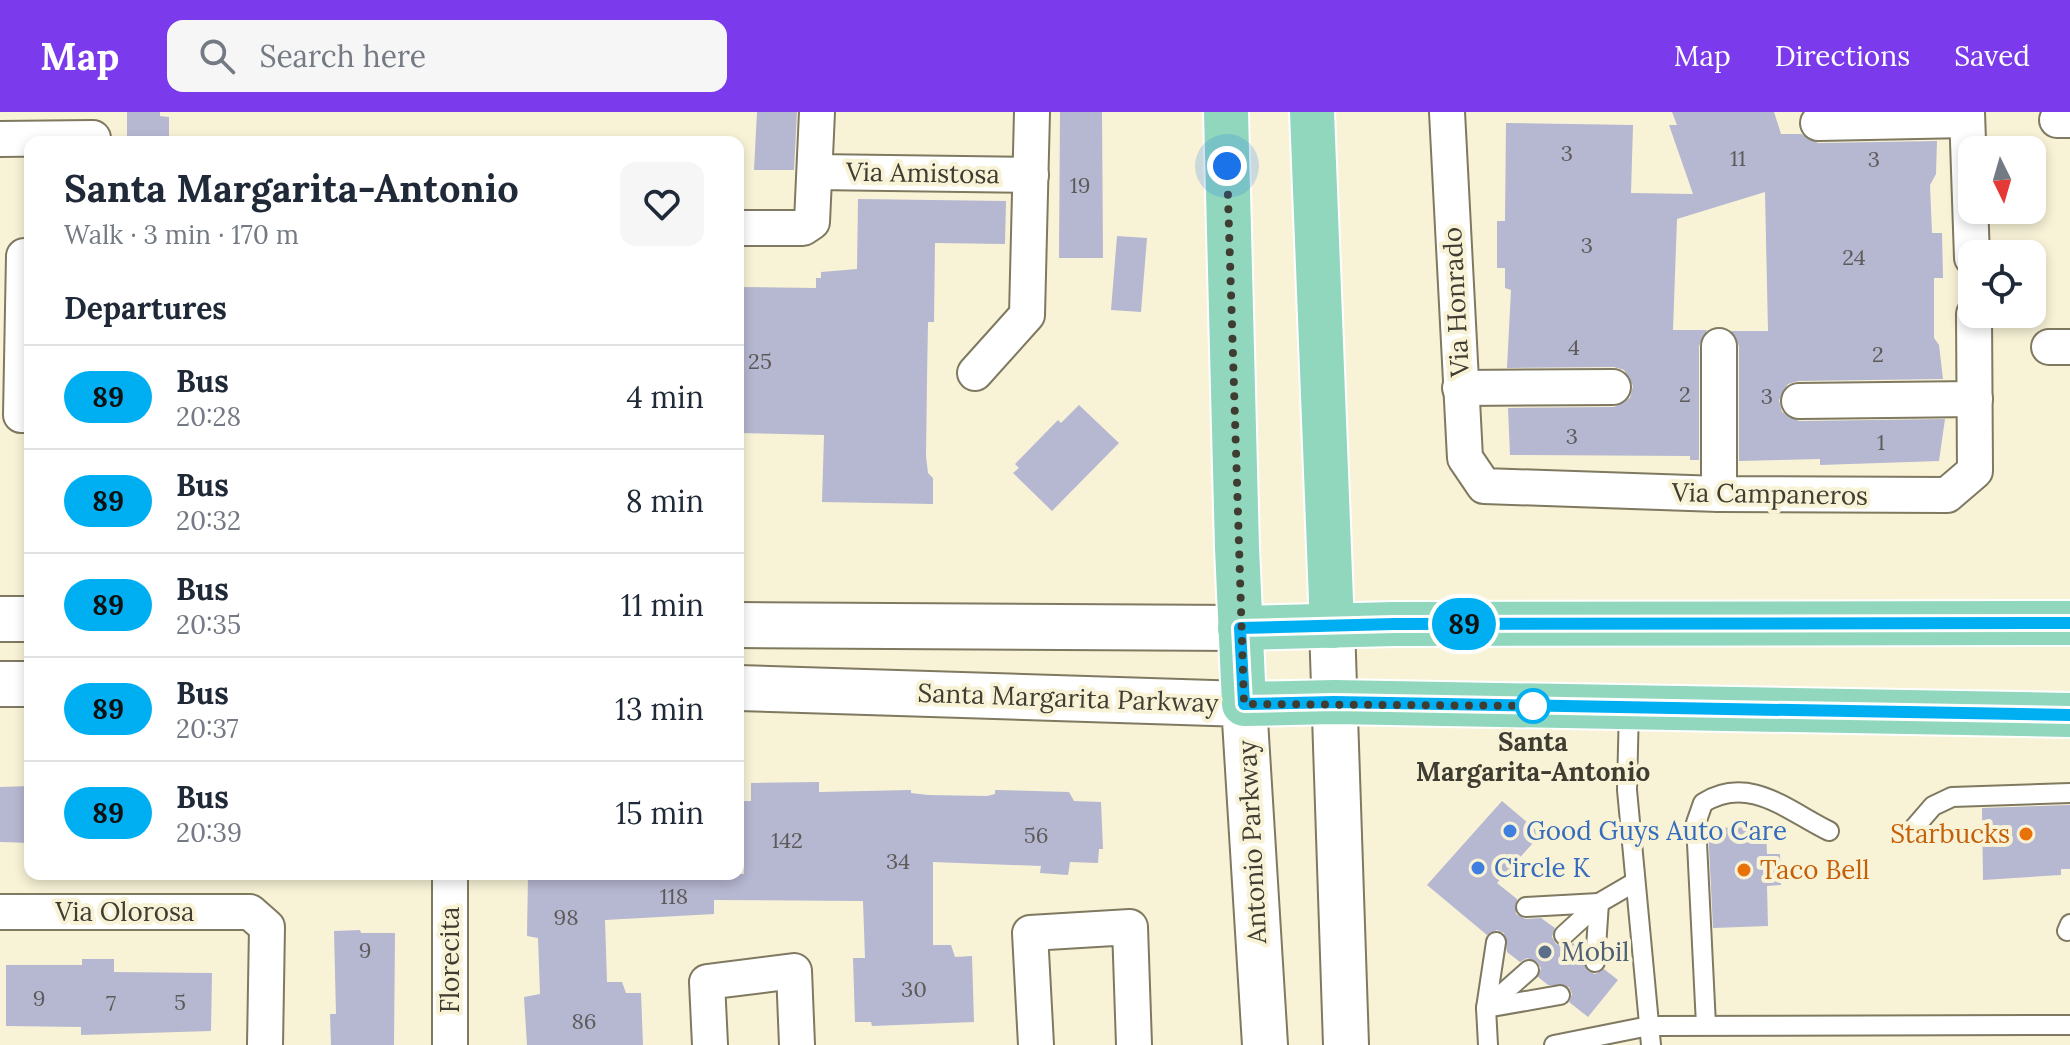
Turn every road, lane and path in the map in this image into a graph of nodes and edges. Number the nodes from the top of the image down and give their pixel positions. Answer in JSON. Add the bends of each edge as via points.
{"nodes":[{"id":1,"x":817,"y":112,"type":"edge"},
{"id":2,"x":1032,"y":112,"type":"edge"},
{"id":3,"x":1226,"y":112,"type":"edge"},
{"id":4,"x":1312,"y":112,"type":"edge"},
{"id":5,"x":1447,"y":112,"type":"edge"},
{"id":6,"x":1967,"y":116,"type":"edge"},
{"id":7,"x":1818,"y":123,"type":"dead end"},
{"id":8,"x":93,"y":131,"type":"edge"},
{"id":9,"x":35,"y":136,"type":"edge"},
{"id":10,"x":24,"y":137,"type":"edge"},
{"id":11,"x":0,"y":139,"type":"edge"},
{"id":12,"x":815,"y":172,"type":"junction"},
{"id":13,"x":1031,"y":175,"type":"junction"},
{"id":14,"x":744,"y":228,"type":"edge"},
{"id":15,"x":1971,"y":240,"type":"edge"},
{"id":16,"x":24,"y":256,"type":"edge"},
{"id":17,"x":1974,"y":328,"type":"edge"},
{"id":18,"x":1719,"y":346,"type":"dead end"},
{"id":19,"x":975,"y":373,"type":"dead end"},
{"id":20,"x":1613,"y":387,"type":"dead end"},
{"id":21,"x":1460,"y":388,"type":"junction"},
{"id":22,"x":1975,"y":399,"type":"junction"},
{"id":23,"x":1799,"y":401,"type":"dead end"},
{"id":24,"x":24,"y":415,"type":"edge"},
{"id":25,"x":1484,"y":486,"type":"joint"},
{"id":26,"x":1719,"y":494,"type":"junction"},
{"id":27,"x":0,"y":619,"type":"edge"},
{"id":28,"x":24,"y":619,"type":"edge"},
{"id":29,"x":2070,"y":623,"type":"edge"},
{"id":30,"x":744,"y":625,"type":"edge"},
{"id":31,"x":1332,"y":626,"type":"junction"},
{"id":32,"x":1240,"y":628,"type":"junction"},
{"id":33,"x":0,"y":684,"type":"edge"},
{"id":34,"x":24,"y":684,"type":"edge"},
{"id":35,"x":744,"y":688,"type":"edge"},
{"id":36,"x":1334,"y":702,"type":"junction"},
{"id":37,"x":1244,"y":704,"type":"junction"},
{"id":38,"x":1629,"y":707,"type":"junction"},
{"id":39,"x":2070,"y":715,"type":"edge"},
{"id":40,"x":2070,"y":793,"type":"edge"},
{"id":41,"x":1914,"y":828,"type":"dead end"},
{"id":42,"x":1829,"y":831,"type":"dead end"},
{"id":43,"x":450,"y":880,"type":"edge"},
{"id":44,"x":1635,"y":882,"type":"junction"},
{"id":45,"x":1599,"y":903,"type":"junction"},
{"id":46,"x":1526,"y":907,"type":"dead end"},
{"id":47,"x":0,"y":912,"type":"edge"},
{"id":48,"x":1564,"y":935,"type":"dead end"},
{"id":49,"x":1496,"y":942,"type":"dead end"},
{"id":50,"x":1595,"y":962,"type":"dead end"},
{"id":51,"x":1529,"y":970,"type":"dead end"},
{"id":52,"x":1560,"y":995,"type":"dead end"},
{"id":53,"x":1486,"y":1008,"type":"junction"},
{"id":54,"x":1706,"y":1025,"type":"junction"},
{"id":55,"x":2070,"y":1025,"type":"edge"},
{"id":56,"x":1649,"y":1026,"type":"junction"},
{"id":57,"x":265,"y":1045,"type":"edge"},
{"id":58,"x":450,"y":1045,"type":"edge"},
{"id":59,"x":710,"y":1045,"type":"edge"},
{"id":60,"x":797,"y":1045,"type":"edge"},
{"id":61,"x":1036,"y":1045,"type":"edge"},
{"id":62,"x":1134,"y":1045,"type":"edge"},
{"id":63,"x":1265,"y":1045,"type":"edge"},
{"id":64,"x":1346,"y":1045,"type":"edge"},
{"id":65,"x":1488,"y":1045,"type":"edge"},
{"id":66,"x":1554,"y":1045,"type":"edge"},
{"id":67,"x":1651,"y":1045,"type":"edge"}],
"edges":[{"from":1,"to":12,"type":"street","name":"Via Amistosa"},
{"from":2,"to":13,"type":"street","name":"Via Amistosa"},
{"from":3,"to":32,"type":"main road","name":"Antonio Parkway"},
{"from":4,"to":31,"type":"main road"},
{"from":5,"to":21,"type":"street","name":"Via Honrado"},
{"from":6,"to":7,"type":"street"},
{"from":6,"to":15,"type":"street"},
{"from":8,"to":9,"type":"street"},
{"from":10,"to":11,"type":"street"},
{"from":12,"to":13,"type":"street","name":"Via Amistosa"},
{"from":12,"to":14,"type":"street","name":"Via Amistosa","via":[[812,222],[803,228]]},
{"from":13,"to":19,"type":"street","name":"Via Amistosa","via":[[1027,315]]},
{"from":16,"to":24,"type":"street"},
{"from":17,"to":22,"type":"street","name":"Via Campaneros"},
{"from":18,"to":26,"type":"street"},
{"from":20,"to":21,"type":"street"},
{"from":21,"to":25,"type":"street","name":"Via Honrado","via":[[1465,458]]},
{"from":22,"to":23,"type":"street"},
{"from":22,"to":26,"type":"street","name":"Via Campaneros","via":[[1975,471],[1947,495]]},
{"from":25,"to":26,"type":"street","name":"Via Campaneros"},
{"from":27,"to":28,"type":"main road"},
{"from":29,"to":31,"type":"main road"},
{"from":30,"to":32,"type":"main road"},
{"from":31,"to":32,"type":"main road"},
{"from":31,"to":36,"type":"main road"},
{"from":32,"to":37,"type":"main road","name":"Antonio Parkway"},
{"from":33,"to":34,"type":"main road"},
{"from":35,"to":37,"type":"main road","name":"Santa Margarita Parkway"},
{"from":36,"to":37,"type":"main road","name":"Santa Margarita Parkway"},
{"from":36,"to":38,"type":"main road","name":"Santa Margarita Parkway"},
{"from":36,"to":64,"type":"main road"},
{"from":37,"to":63,"type":"main road","name":"Antonio Parkway"},
{"from":38,"to":39,"type":"main road","name":"Santa Margarita Parkway"},
{"from":38,"to":44,"type":"lane","via":[[1627,790]]},
{"from":40,"to":41,"type":"lane","via":[[1952,797],[1933,806]]},
{"from":42,"to":54,"type":"lane","via":[[1764,795],[1726,793],[1703,803],[1696,823]]},
{"from":43,"to":58,"type":"street","name":"Florecita"},
{"from":44,"to":45,"type":"lane"},
{"from":44,"to":56,"type":"lane"},
{"from":45,"to":46,"type":"lane"},
{"from":45,"to":48,"type":"lane"},
{"from":45,"to":50,"type":"lane"},
{"from":47,"to":57,"type":"street","name":"Via Olorosa","via":[[250,912],[267,927]]},
{"from":49,"to":53,"type":"lane"},
{"from":51,"to":53,"type":"lane"},
{"from":52,"to":53,"type":"lane"},
{"from":53,"to":65,"type":"lane"},
{"from":54,"to":55,"type":"lane"},
{"from":54,"to":56,"type":"lane"},
{"from":56,"to":66,"type":"lane"},
{"from":56,"to":67,"type":"lane"},
{"from":59,"to":60,"type":"street","via":[[707,982],[794,971]]},
{"from":61,"to":62,"type":"street","via":[[1030,933],[1130,927]]}]}
